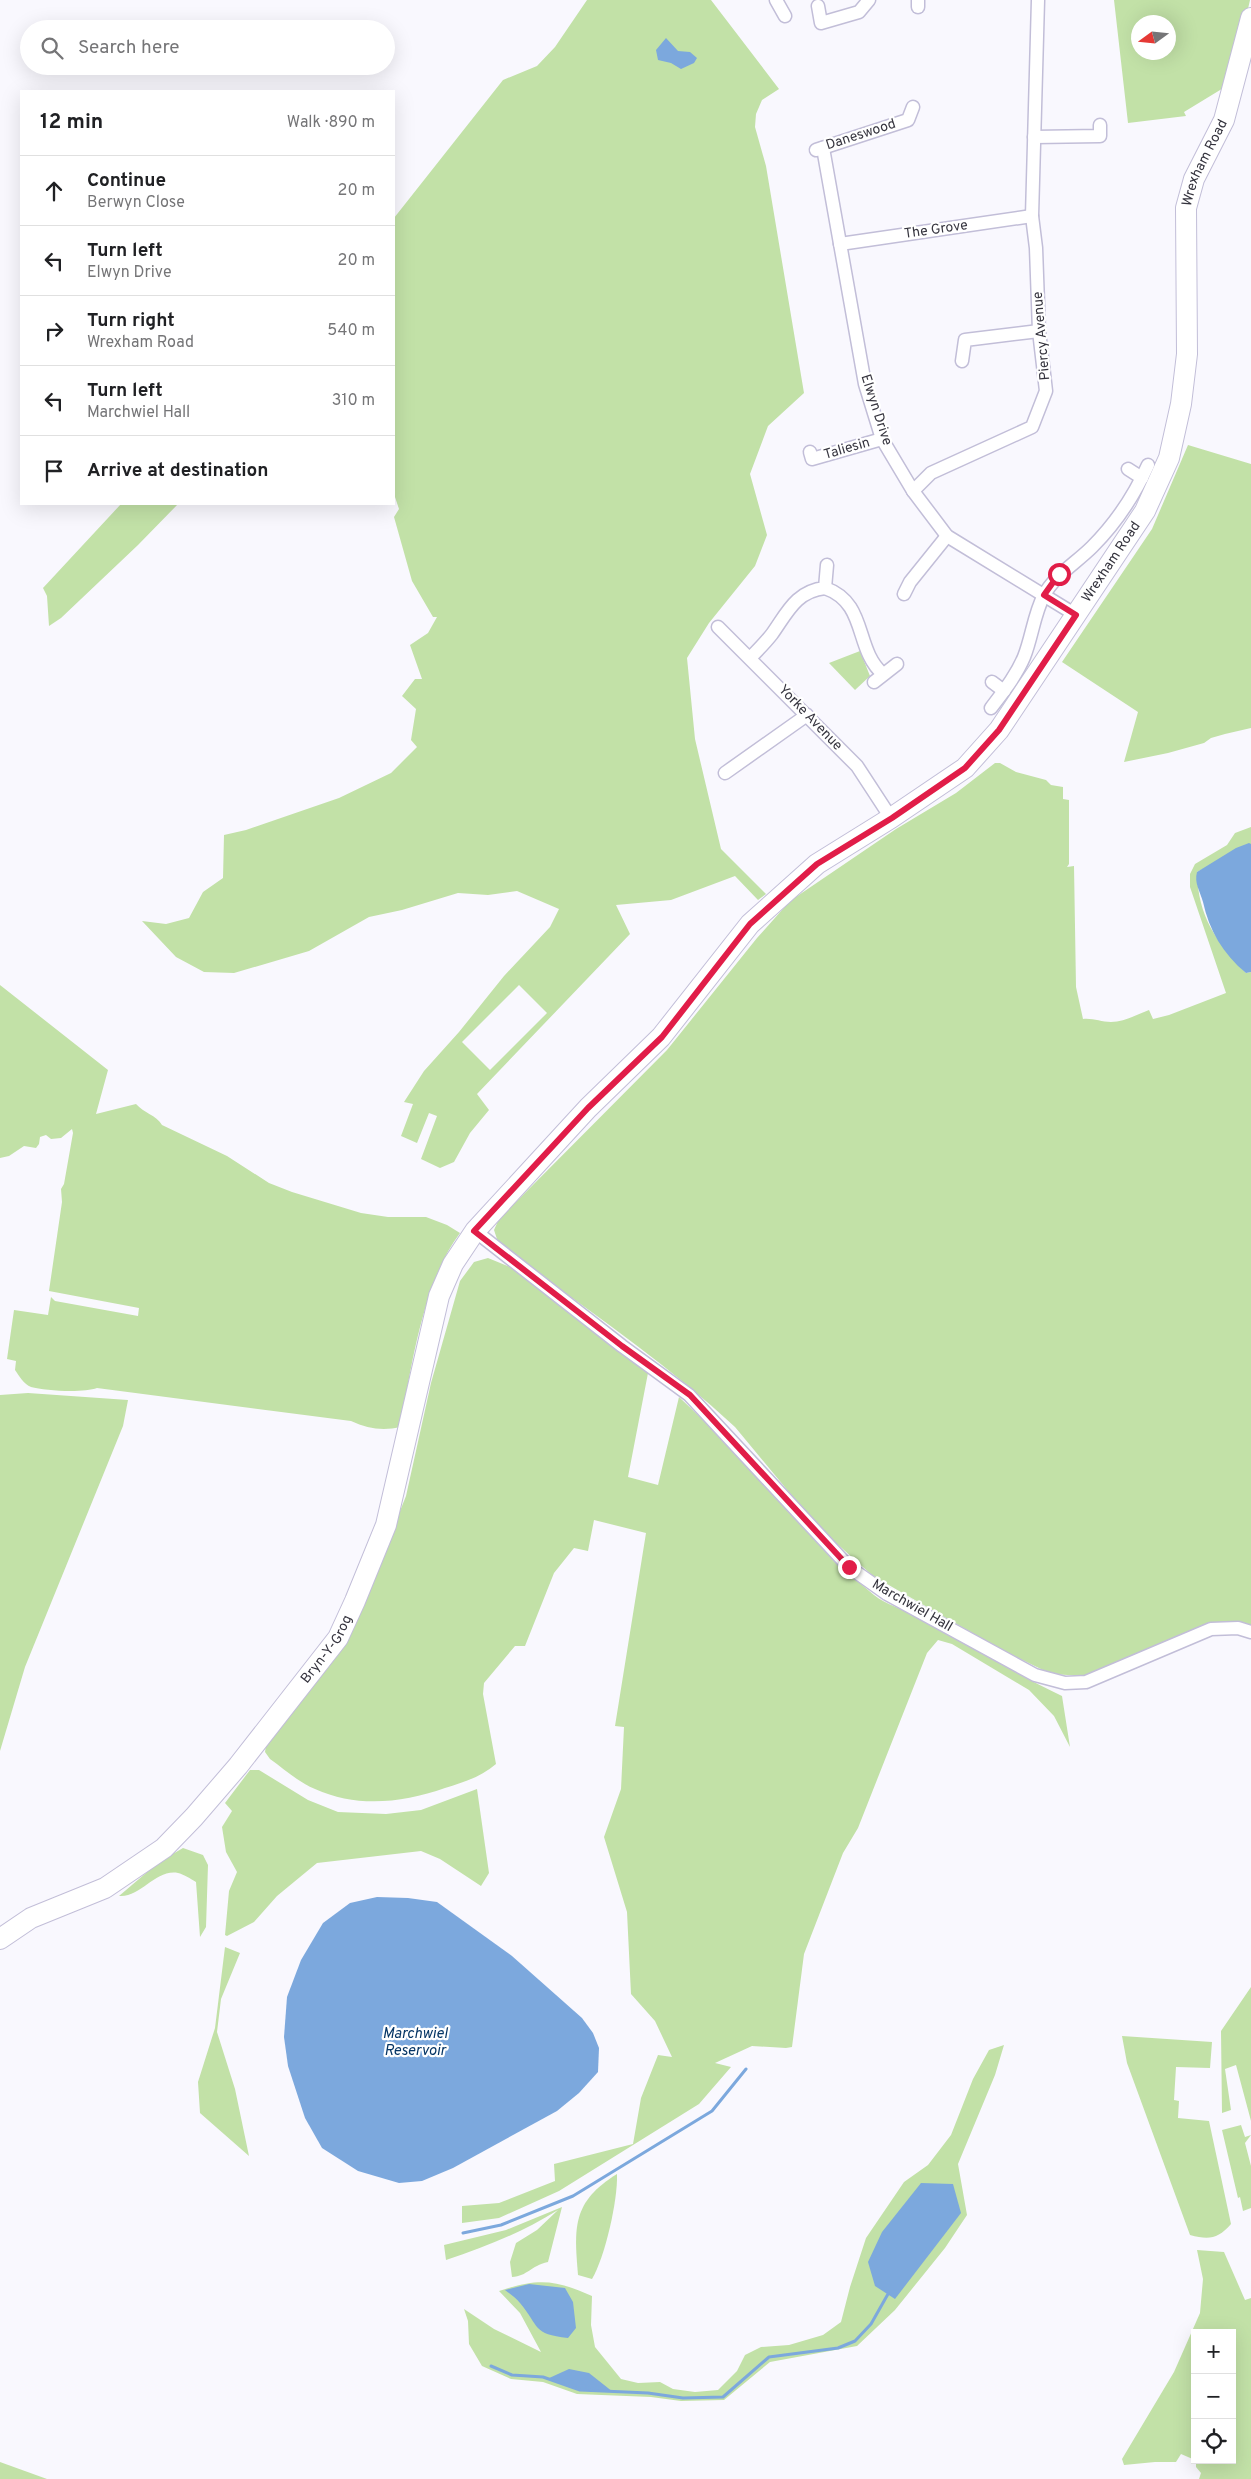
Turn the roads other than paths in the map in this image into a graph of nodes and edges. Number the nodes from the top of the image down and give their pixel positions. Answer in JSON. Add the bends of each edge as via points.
{"nodes":[{"id":1,"x":776,"y":0,"type":"edge"},
{"id":2,"x":869,"y":0,"type":"edge"},
{"id":3,"x":1038,"y":0,"type":"edge"},
{"id":4,"x":818,"y":6,"type":"dead end"},
{"id":5,"x":785,"y":16,"type":"dead end"},
{"id":6,"x":1251,"y":18,"type":"edge"},
{"id":7,"x":913,"y":107,"type":"dead end"},
{"id":8,"x":1100,"y":125,"type":"dead end"},
{"id":9,"x":1034,"y":137,"type":"junction"},
{"id":10,"x":819,"y":149,"type":"joint"},
{"id":11,"x":1032,"y":216,"type":"junction"},
{"id":12,"x":840,"y":244,"type":"junction"},
{"id":13,"x":1039,"y":331,"type":"junction"},
{"id":14,"x":962,"y":362,"type":"dead end"},
{"id":15,"x":882,"y":439,"type":"junction"},
{"id":16,"x":812,"y":459,"type":"dead end"},
{"id":17,"x":1148,"y":465,"type":"dead end"},
{"id":18,"x":1128,"y":469,"type":"dead end"},
{"id":19,"x":1142,"y":478,"type":"junction"},
{"id":20,"x":913,"y":491,"type":"junction"},
{"id":21,"x":947,"y":536,"type":"junction"},
{"id":22,"x":827,"y":565,"type":"dead end"},
{"id":23,"x":825,"y":588,"type":"junction"},
{"id":24,"x":904,"y":594,"type":"dead end"},
{"id":25,"x":1044,"y":595,"type":"junction"},
{"id":26,"x":1076,"y":615,"type":"junction"},
{"id":27,"x":718,"y":626,"type":"dead end"},
{"id":28,"x":750,"y":658,"type":"junction"},
{"id":29,"x":897,"y":664,"type":"dead end"},
{"id":30,"x":992,"y":682,"type":"dead end"},
{"id":31,"x":1004,"y":690,"type":"junction"},
{"id":32,"x":991,"y":708,"type":"dead end"},
{"id":33,"x":807,"y":715,"type":"junction"},
{"id":34,"x":725,"y":773,"type":"dead end"},
{"id":35,"x":892,"y":818,"type":"junction"},
{"id":36,"x":474,"y":1231,"type":"junction"},
{"id":37,"x":1251,"y":1632,"type":"edge"},
{"id":38,"x":0,"y":1939,"type":"edge"}],
"edges":[{"from":1,"to":5,"type":"street"},
{"from":2,"to":4,"type":"street","via":[[859,12],[821,23]]},
{"from":3,"to":9,"type":"street","name":"Piercy Avenue"},
{"from":6,"to":26,"type":"main road","name":"Wrexham Road","via":[[1224,120],[1194,179],[1186,208],[1187,354],[1181,404],[1169,458],[1145,511]]},
{"from":7,"to":10,"type":"street","name":"Daneswood","via":[[910,124]]},
{"from":8,"to":9,"type":"street","via":[[1100,136]]},
{"from":9,"to":11,"type":"street","name":"Piercy Avenue"},
{"from":10,"to":12,"type":"street","name":"Elwyn Drive"},
{"from":11,"to":12,"type":"street","name":"The Grove"},
{"from":11,"to":13,"type":"street","name":"Piercy Avenue"},
{"from":12,"to":15,"type":"street","name":"Elwyn Drive","via":[[865,384]]},
{"from":13,"to":14,"type":"street","via":[[964,334]]},
{"from":13,"to":20,"type":"street","name":"Piercy Avenue","via":[[1046,391],[1032,427],[931,473]]},
{"from":15,"to":16,"type":"street","name":"Taliesin"},
{"from":15,"to":20,"type":"street","name":"Elwyn Drive"},
{"from":17,"to":19,"type":"street"},
{"from":18,"to":19,"type":"street"},
{"from":19,"to":25,"type":"street","via":[[1114,522],[1092,547],[1059,574]]},
{"from":20,"to":21,"type":"street","name":"Elwyn Drive"},
{"from":21,"to":24,"type":"street","via":[[906,579]]},
{"from":21,"to":25,"type":"street","name":"Elwyn Drive"},
{"from":22,"to":23,"type":"street"},
{"from":23,"to":28,"type":"street","via":[[814,589],[795,601],[767,641]]},
{"from":23,"to":29,"type":"street","via":[[843,597],[853,608],[878,678]]},
{"from":25,"to":26,"type":"street","name":"Elwyn Drive"},
{"from":25,"to":31,"type":"street","via":[[1024,656]]},
{"from":26,"to":35,"type":"main road","name":"Wrexham Road","via":[[999,730],[965,768]]},
{"from":27,"to":28,"type":"street","name":"Yorke Avenue"},
{"from":28,"to":33,"type":"street","name":"Yorke Avenue"},
{"from":30,"to":31,"type":"street"},
{"from":31,"to":32,"type":"street"},
{"from":33,"to":34,"type":"street","via":[[748,749]]},
{"from":33,"to":35,"type":"street","name":"Yorke Avenue","via":[[857,766]]},
{"from":35,"to":36,"type":"main road","name":"Wrexham Road","via":[[817,864],[750,924],[662,1037],[588,1108]]},
{"from":36,"to":37,"type":"street","name":"Marchwiel Hall","via":[[690,1395],[849,1567],[887,1594],[1035,1675],[1065,1684],[1086,1682],[1211,1629],[1238,1628]]},
{"from":36,"to":38,"type":"main road","name":"Bryn-Y-Grog","via":[[453,1264],[439,1296],[386,1525],[338,1638],[238,1766],[164,1848],[105,1888],[30,1918]]}]}
